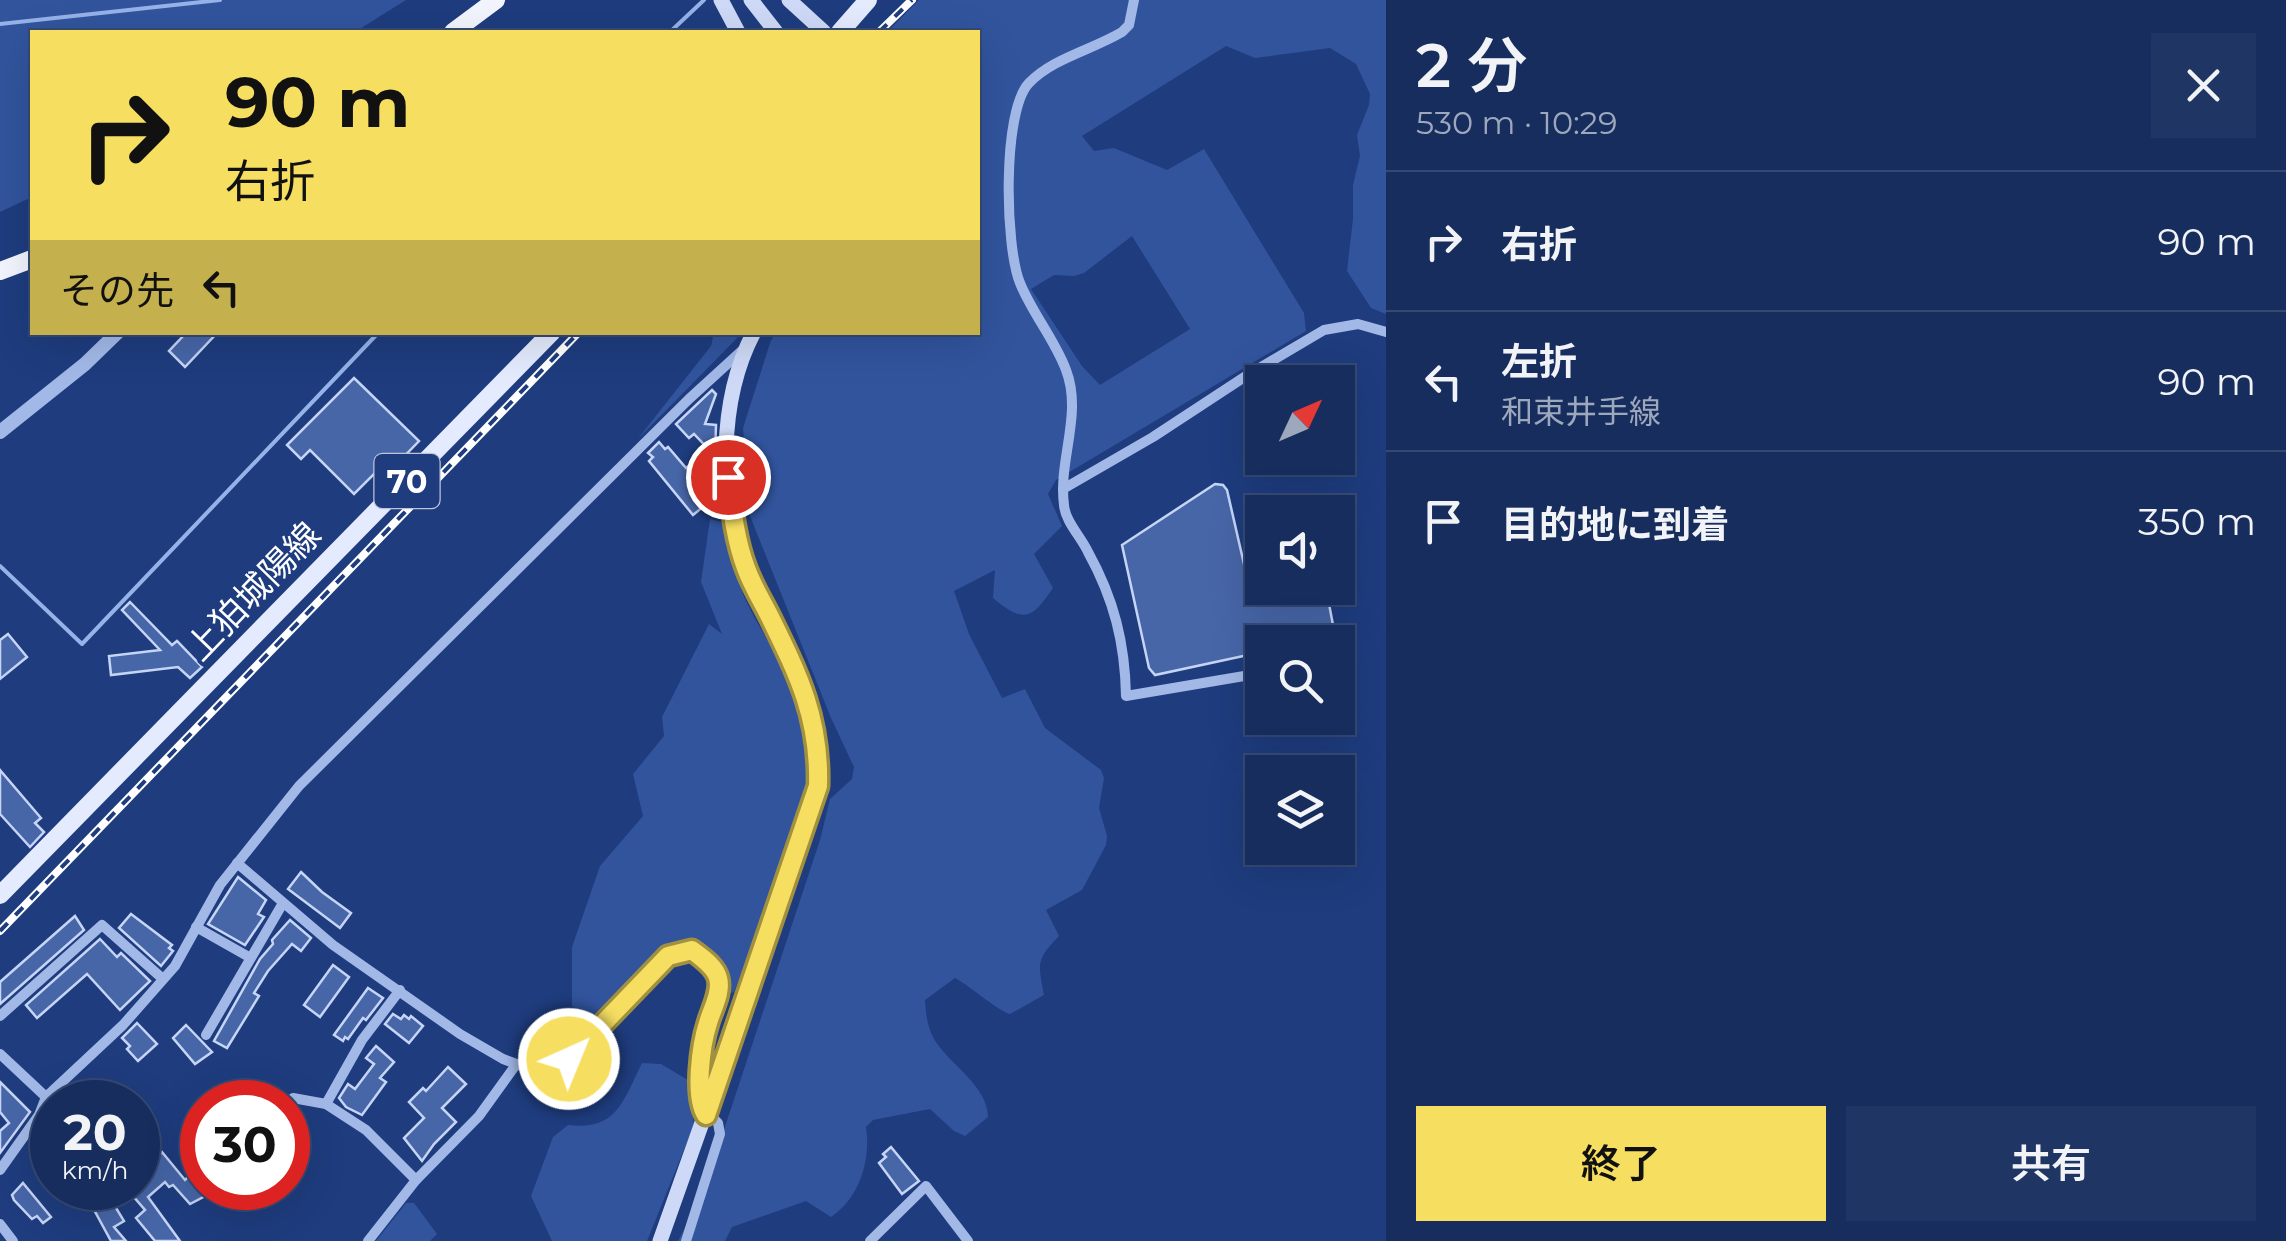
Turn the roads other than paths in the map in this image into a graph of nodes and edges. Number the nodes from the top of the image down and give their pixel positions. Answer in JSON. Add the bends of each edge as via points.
{"nodes":[{"id":1,"x":496,"y":0,"type":"edge"},
{"id":2,"x":720,"y":0,"type":"edge"},
{"id":3,"x":751,"y":0,"type":"edge"},
{"id":4,"x":789,"y":0,"type":"edge"},
{"id":5,"x":868,"y":0,"type":"edge"},
{"id":6,"x":1134,"y":0,"type":"edge"},
{"id":7,"x":456,"y":30,"type":"edge"},
{"id":8,"x":737,"y":30,"type":"edge"},
{"id":9,"x":774,"y":30,"type":"edge"},
{"id":10,"x":822,"y":30,"type":"edge"},
{"id":11,"x":842,"y":30,"type":"edge"},
{"id":12,"x":30,"y":260,"type":"edge"},
{"id":13,"x":0,"y":271,"type":"edge"},
{"id":14,"x":1386,"y":332,"type":"edge"},
{"id":15,"x":115,"y":335,"type":"edge"},
{"id":16,"x":549,"y":335,"type":"edge"},
{"id":17,"x":751,"y":339,"type":"edge"},
{"id":18,"x":0,"y":432,"type":"edge"},
{"id":19,"x":1063,"y":489,"type":"junction"},
{"id":20,"x":1245,"y":676,"type":"edge"},
{"id":21,"x":237,"y":862,"type":"junction"},
{"id":22,"x":0,"y":895,"type":"edge"},
{"id":23,"x":282,"y":903,"type":"junction"},
{"id":24,"x":196,"y":927,"type":"junction"},
{"id":25,"x":250,"y":956,"type":"junction"},
{"id":26,"x":163,"y":979,"type":"junction"},
{"id":27,"x":400,"y":990,"type":"junction"},
{"id":28,"x":0,"y":1016,"type":"edge"},
{"id":29,"x":206,"y":1035,"type":"dead end"},
{"id":30,"x":0,"y":1054,"type":"edge"},
{"id":31,"x":514,"y":1066,"type":"junction"},
{"id":32,"x":64,"y":1080,"type":"edge"},
{"id":33,"x":30,"y":1082,"type":"edge"},
{"id":34,"x":310,"y":1101,"type":"edge"},
{"id":35,"x":326,"y":1104,"type":"junction"},
{"id":36,"x":706,"y":1115,"type":"junction"},
{"id":37,"x":30,"y":1127,"type":"edge"},
{"id":38,"x":0,"y":1170,"type":"edge"},
{"id":39,"x":416,"y":1180,"type":"junction"},
{"id":40,"x":0,"y":1224,"type":"edge"},
{"id":41,"x":13,"y":1241,"type":"edge"},
{"id":42,"x":368,"y":1241,"type":"edge"},
{"id":43,"x":660,"y":1241,"type":"edge"},
{"id":44,"x":686,"y":1241,"type":"edge"},
{"id":45,"x":870,"y":1241,"type":"edge"},
{"id":46,"x":968,"y":1241,"type":"edge"}],
"edges":[{"from":1,"to":7,"type":"highway"},
{"from":2,"to":8,"type":"main road"},
{"from":3,"to":9,"type":"main road"},
{"from":4,"to":10,"type":"main road"},
{"from":5,"to":11,"type":"main road"},
{"from":6,"to":19,"type":"street","via":[[1122,32],[1047,69],[1017,100],[1011,254],[1066,371],[1072,419]]},
{"from":12,"to":13,"type":"highway"},
{"from":14,"to":19,"type":"street","via":[[1358,324],[1324,330]]},
{"from":15,"to":18,"type":"street"},
{"from":16,"to":22,"type":"main road","name":"上狛城陽線","number":"70"},
{"from":17,"to":21,"type":"street","via":[[299,786]]},
{"from":17,"to":36,"type":"main road","via":[[728,438],[733,522],[746,569],[810,709],[818,786]]},
{"from":19,"to":20,"type":"street","via":[[1064,511],[1111,597],[1126,658],[1126,696]]},
{"from":21,"to":23,"type":"street"},
{"from":21,"to":24,"type":"street"},
{"from":23,"to":25,"type":"street"},
{"from":23,"to":27,"type":"street"},
{"from":24,"to":25,"type":"street"},
{"from":24,"to":26,"type":"street"},
{"from":25,"to":29,"type":"street"},
{"from":26,"to":28,"type":"street","via":[[102,926]]},
{"from":26,"to":32,"type":"street"},
{"from":27,"to":31,"type":"street"},
{"from":27,"to":35,"type":"street"},
{"from":30,"to":33,"type":"street"},
{"from":31,"to":36,"type":"street","via":[[552,1071],[668,956],[692,950],[717,973],[719,988],[700,1086]]},
{"from":31,"to":39,"type":"street","via":[[480,1116]]},
{"from":34,"to":35,"type":"street"},
{"from":35,"to":39,"type":"street","via":[[366,1130]]},
{"from":36,"to":43,"type":"main road"},
{"from":36,"to":44,"type":"street","via":[[720,1134]]},
{"from":37,"to":38,"type":"street"},
{"from":39,"to":42,"type":"street"},
{"from":40,"to":41,"type":"street"},
{"from":45,"to":46,"type":"street","via":[[926,1186]]}]}
